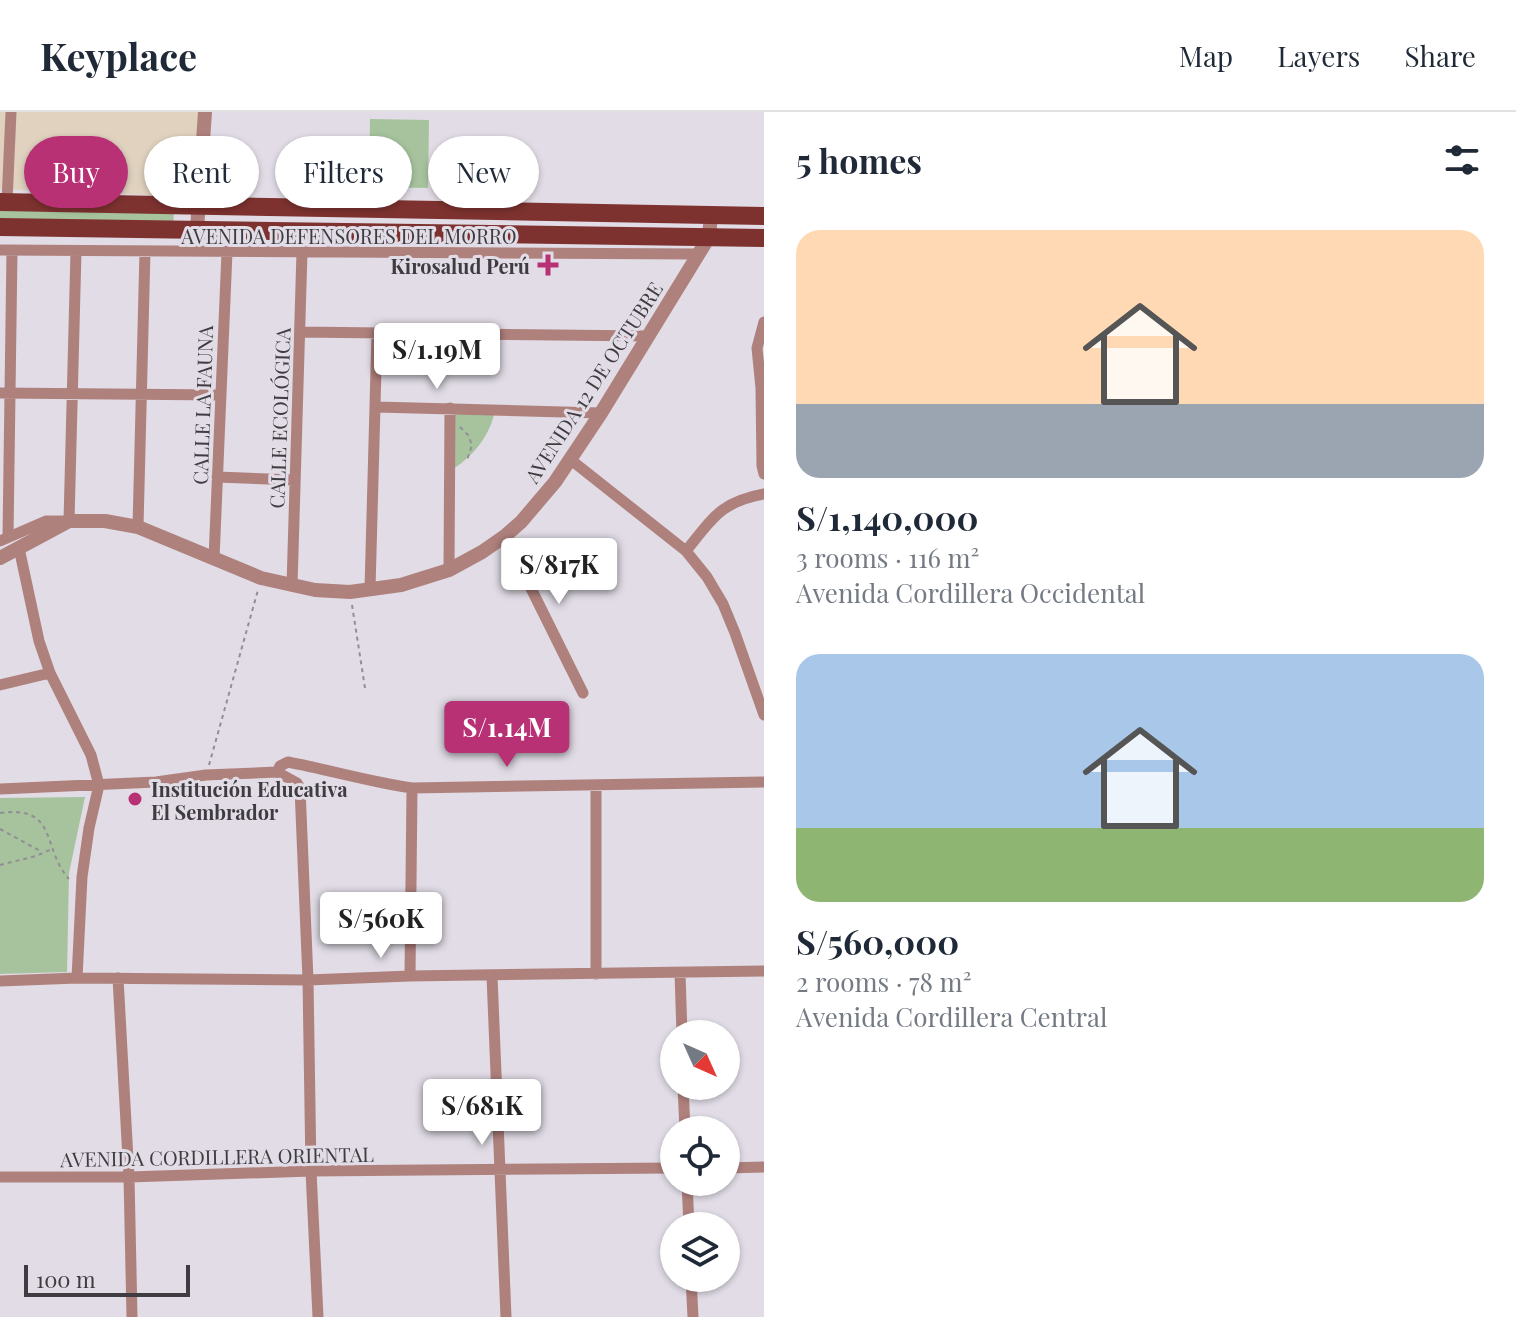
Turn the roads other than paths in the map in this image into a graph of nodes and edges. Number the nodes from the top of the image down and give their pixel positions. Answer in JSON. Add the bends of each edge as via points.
{"nodes":[{"id":1,"x":11,"y":112,"type":"edge"},
{"id":2,"x":205,"y":112,"type":"edge"},
{"id":3,"x":203,"y":136,"type":"edge"},
{"id":4,"x":4,"y":202,"type":"edge"},
{"id":5,"x":144,"y":204,"type":"edge"},
{"id":6,"x":259,"y":206,"type":"edge"},
{"id":7,"x":199,"y":208,"type":"edge"},
{"id":8,"x":711,"y":215,"type":"junction"},
{"id":9,"x":764,"y":216,"type":"edge"},
{"id":10,"x":0,"y":227,"type":"edge"},
{"id":11,"x":197,"y":229,"type":"junction"},
{"id":12,"x":709,"y":237,"type":"junction"},
{"id":13,"x":764,"y":238,"type":"edge"},
{"id":14,"x":76,"y":251,"type":"junction"},
{"id":15,"x":145,"y":251,"type":"junction"},
{"id":16,"x":763,"y":251,"type":"edge"},
{"id":17,"x":196,"y":252,"type":"junction"},
{"id":18,"x":227,"y":252,"type":"junction"},
{"id":19,"x":302,"y":252,"type":"junction"},
{"id":20,"x":8,"y":253,"type":"edge"},
{"id":21,"x":698,"y":254,"type":"junction"},
{"id":22,"x":764,"y":322,"type":"edge"},
{"id":23,"x":300,"y":332,"type":"junction"},
{"id":24,"x":377,"y":333,"type":"junction"},
{"id":25,"x":649,"y":336,"type":"junction"},
{"id":26,"x":5,"y":393,"type":"edge"},
{"id":27,"x":73,"y":393,"type":"junction"},
{"id":28,"x":141,"y":394,"type":"junction"},
{"id":29,"x":221,"y":395,"type":"junction"},
{"id":30,"x":376,"y":407,"type":"junction"},
{"id":31,"x":450,"y":408,"type":"junction"},
{"id":32,"x":601,"y":413,"type":"junction"},
{"id":33,"x":571,"y":460,"type":"junction"},
{"id":34,"x":764,"y":474,"type":"edge"},
{"id":35,"x":217,"y":477,"type":"junction"},
{"id":36,"x":295,"y":480,"type":"junction"},
{"id":37,"x":764,"y":494,"type":"edge"},
{"id":38,"x":69,"y":521,"type":"junction"},
{"id":39,"x":138,"y":527,"type":"junction"},
{"id":40,"x":505,"y":536,"type":"junction"},
{"id":41,"x":4,"y":539,"type":"edge"},
{"id":42,"x":19,"y":548,"type":"junction"},
{"id":43,"x":686,"y":551,"type":"junction"},
{"id":44,"x":0,"y":558,"type":"edge"},
{"id":45,"x":214,"y":559,"type":"junction"},
{"id":46,"x":449,"y":570,"type":"junction"},
{"id":47,"x":292,"y":586,"type":"junction"},
{"id":48,"x":370,"y":589,"type":"junction"},
{"id":49,"x":50,"y":673,"type":"junction"},
{"id":50,"x":0,"y":685,"type":"edge"},
{"id":51,"x":583,"y":693,"type":"dead end"},
{"id":52,"x":764,"y":715,"type":"edge"},
{"id":53,"x":277,"y":772,"type":"junction"},
{"id":54,"x":764,"y":782,"type":"edge"},
{"id":55,"x":99,"y":785,"type":"junction"},
{"id":56,"x":596,"y":785,"type":"junction"},
{"id":57,"x":412,"y":788,"type":"junction"},
{"id":58,"x":0,"y":789,"type":"edge"},
{"id":59,"x":764,"y":971,"type":"edge"},
{"id":60,"x":680,"y":973,"type":"junction"},
{"id":61,"x":596,"y":974,"type":"junction"},
{"id":62,"x":410,"y":976,"type":"junction"},
{"id":63,"x":492,"y":976,"type":"junction"},
{"id":64,"x":77,"y":978,"type":"junction"},
{"id":65,"x":118,"y":978,"type":"junction"},
{"id":66,"x":308,"y":980,"type":"junction"},
{"id":67,"x":0,"y":981,"type":"edge"},
{"id":68,"x":682,"y":1020,"type":"edge"},
{"id":69,"x":764,"y":1167,"type":"edge"},
{"id":70,"x":660,"y":1168,"type":"edge"},
{"id":71,"x":740,"y":1168,"type":"edge"},
{"id":72,"x":501,"y":1170,"type":"junction"},
{"id":73,"x":311,"y":1171,"type":"junction"},
{"id":74,"x":0,"y":1177,"type":"edge"},
{"id":75,"x":129,"y":1177,"type":"junction"},
{"id":76,"x":692,"y":1292,"type":"edge"},
{"id":77,"x":132,"y":1317,"type":"edge"},
{"id":78,"x":318,"y":1317,"type":"edge"},
{"id":79,"x":506,"y":1317,"type":"edge"},
{"id":80,"x":693,"y":1317,"type":"edge"}],
"edges":[{"from":1,"to":4,"type":"street"},
{"from":2,"to":3,"type":"street"},
{"from":4,"to":5,"type":"main road"},
{"from":6,"to":8,"type":"main road"},
{"from":7,"to":11,"type":"street"},
{"from":8,"to":9,"type":"main road"},
{"from":8,"to":12,"type":"street","name":"AVENIDA 12 DE OCTUBRE"},
{"from":10,"to":11,"type":"main road"},
{"from":11,"to":12,"type":"main road"},
{"from":11,"to":17,"type":"street"},
{"from":12,"to":13,"type":"main road"},
{"from":12,"to":21,"type":"street","name":"AVENIDA 12 DE OCTUBRE"},
{"from":13,"to":16,"type":"street"},
{"from":14,"to":15,"type":"street","name":"AVENIDA DEFENSORES DEL MORRO"},
{"from":14,"to":20,"type":"street","name":"AVENIDA DEFENSORES DEL MORRO"},
{"from":14,"to":27,"type":"street"},
{"from":15,"to":17,"type":"street","name":"AVENIDA DEFENSORES DEL MORRO"},
{"from":15,"to":28,"type":"street"},
{"from":17,"to":18,"type":"street","name":"AVENIDA DEFENSORES DEL MORRO"},
{"from":18,"to":19,"type":"street","name":"AVENIDA DEFENSORES DEL MORRO"},
{"from":18,"to":29,"type":"street","name":"CALLE LA FAUNA"},
{"from":19,"to":21,"type":"street","name":"AVENIDA DEFENSORES DEL MORRO"},
{"from":19,"to":23,"type":"street","name":"CALLE ECOLÓGICA"},
{"from":20,"to":26,"type":"street"},
{"from":21,"to":25,"type":"street","name":"AVENIDA 12 DE OCTUBRE"},
{"from":22,"to":34,"type":"street","via":[[757,348]]},
{"from":23,"to":24,"type":"street"},
{"from":23,"to":36,"type":"street","name":"CALLE ECOLÓGICA"},
{"from":24,"to":25,"type":"street"},
{"from":24,"to":30,"type":"street"},
{"from":25,"to":32,"type":"street","name":"AVENIDA 12 DE OCTUBRE"},
{"from":26,"to":27,"type":"street"},
{"from":26,"to":41,"type":"street"},
{"from":27,"to":28,"type":"street"},
{"from":27,"to":38,"type":"street"},
{"from":28,"to":29,"type":"street"},
{"from":28,"to":39,"type":"street"},
{"from":29,"to":35,"type":"street","name":"CALLE LA FAUNA"},
{"from":30,"to":31,"type":"street"},
{"from":30,"to":48,"type":"street"},
{"from":31,"to":32,"type":"street"},
{"from":31,"to":46,"type":"street"},
{"from":32,"to":33,"type":"street","name":"AVENIDA 12 DE OCTUBRE"},
{"from":33,"to":40,"type":"street","name":"AVENIDA 12 DE OCTUBRE","via":[[540,502]]},
{"from":33,"to":43,"type":"street"},
{"from":35,"to":36,"type":"street"},
{"from":35,"to":45,"type":"street","name":"CALLE LA FAUNA"},
{"from":36,"to":47,"type":"street","name":"CALLE ECOLÓGICA"},
{"from":37,"to":43,"type":"street","via":[[728,504]]},
{"from":38,"to":39,"type":"street","name":"AVENIDA 12 DE OCTUBRE"},
{"from":38,"to":41,"type":"street","name":"AVENIDA 12 DE OCTUBRE","via":[[46,521]]},
{"from":38,"to":42,"type":"street","name":"AVENIDA 12 DE OCTUBRE"},
{"from":39,"to":45,"type":"street","name":"AVENIDA 12 DE OCTUBRE"},
{"from":40,"to":46,"type":"street","name":"AVENIDA 12 DE OCTUBRE"},
{"from":40,"to":51,"type":"street"},
{"from":42,"to":44,"type":"street","name":"AVENIDA 12 DE OCTUBRE"},
{"from":42,"to":49,"type":"street"},
{"from":43,"to":52,"type":"street","via":[[723,604]]},
{"from":45,"to":47,"type":"street","name":"AVENIDA 12 DE OCTUBRE"},
{"from":46,"to":48,"type":"street","name":"AVENIDA 12 DE OCTUBRE"},
{"from":47,"to":48,"type":"street","name":"AVENIDA 12 DE OCTUBRE"},
{"from":49,"to":50,"type":"street"},
{"from":49,"to":55,"type":"street","via":[[91,755]]},
{"from":53,"to":55,"type":"street"},
{"from":53,"to":57,"type":"street","via":[[288,762]]},
{"from":53,"to":66,"type":"street","via":[[300,788]]},
{"from":54,"to":56,"type":"street"},
{"from":55,"to":58,"type":"street"},
{"from":55,"to":64,"type":"street","via":[[82,880]]},
{"from":56,"to":57,"type":"street"},
{"from":56,"to":61,"type":"street"},
{"from":57,"to":62,"type":"street"},
{"from":59,"to":60,"type":"street"},
{"from":60,"to":61,"type":"street"},
{"from":60,"to":68,"type":"street"},
{"from":61,"to":63,"type":"street"},
{"from":62,"to":63,"type":"street"},
{"from":62,"to":66,"type":"street"},
{"from":63,"to":72,"type":"street"},
{"from":64,"to":65,"type":"street"},
{"from":64,"to":67,"type":"street"},
{"from":65,"to":66,"type":"street"},
{"from":65,"to":75,"type":"street"},
{"from":66,"to":73,"type":"street"},
{"from":69,"to":71,"type":"street"},
{"from":70,"to":72,"type":"street","name":"AVENIDA CORDILLERA ORIENTAL"},
{"from":72,"to":73,"type":"street","name":"AVENIDA CORDILLERA ORIENTAL"},
{"from":72,"to":79,"type":"street"},
{"from":73,"to":75,"type":"street","name":"AVENIDA CORDILLERA ORIENTAL"},
{"from":73,"to":78,"type":"street"},
{"from":74,"to":75,"type":"street","name":"AVENIDA CORDILLERA ORIENTAL"},
{"from":75,"to":77,"type":"street"},
{"from":76,"to":80,"type":"street"}]}
